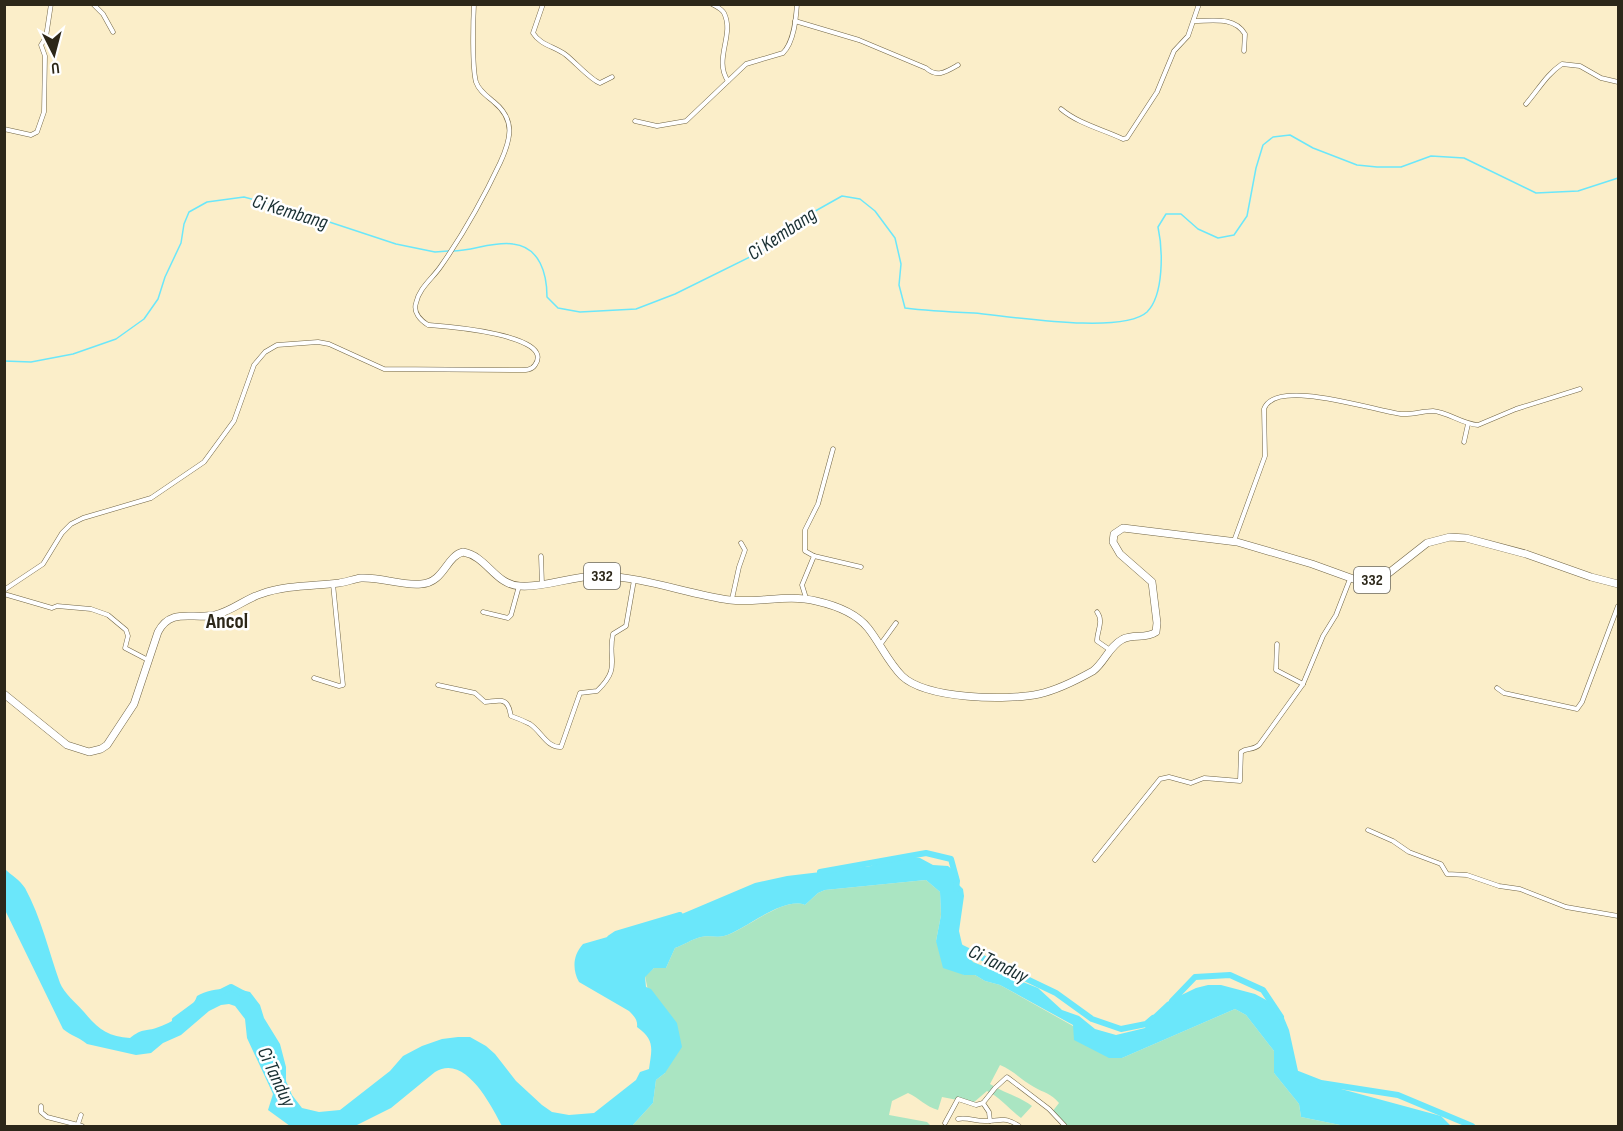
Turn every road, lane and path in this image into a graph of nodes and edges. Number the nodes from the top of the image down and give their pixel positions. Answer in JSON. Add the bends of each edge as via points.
{"nodes":[{"id":1,"x":51,"y":4,"type":"edge"},
{"id":2,"x":93,"y":4,"type":"edge"},
{"id":3,"x":474,"y":4,"type":"edge"},
{"id":4,"x":543,"y":4,"type":"edge"},
{"id":5,"x":712,"y":4,"type":"edge"},
{"id":6,"x":797,"y":4,"type":"edge"},
{"id":7,"x":1198,"y":4,"type":"edge"},
{"id":8,"x":795,"y":21,"type":"junction"},
{"id":9,"x":1194,"y":21,"type":"junction"},
{"id":10,"x":113,"y":32,"type":"dead end"},
{"id":11,"x":1244,"y":51,"type":"dead end"},
{"id":12,"x":958,"y":65,"type":"dead end"},
{"id":13,"x":612,"y":77,"type":"dead end"},
{"id":14,"x":728,"y":81,"type":"junction"},
{"id":15,"x":1618,"y":82,"type":"edge"},
{"id":16,"x":1526,"y":104,"type":"dead end"},
{"id":17,"x":1061,"y":109,"type":"dead end"},
{"id":18,"x":635,"y":121,"type":"dead end"},
{"id":19,"x":4,"y":129,"type":"edge"},
{"id":20,"x":1580,"y":389,"type":"dead end"},
{"id":21,"x":1468,"y":424,"type":"junction"},
{"id":22,"x":1464,"y":442,"type":"dead end"},
{"id":23,"x":833,"y":449,"type":"dead end"},
{"id":24,"x":1234,"y":542,"type":"junction"},
{"id":25,"x":741,"y":543,"type":"dead end"},
{"id":26,"x":541,"y":556,"type":"dead end"},
{"id":27,"x":814,"y":556,"type":"junction"},
{"id":28,"x":861,"y":567,"type":"dead end"},
{"id":29,"x":634,"y":579,"type":"junction"},
{"id":30,"x":1350,"y":579,"type":"junction"},
{"id":31,"x":333,"y":583,"type":"junction"},
{"id":32,"x":1618,"y":584,"type":"edge"},
{"id":33,"x":542,"y":585,"type":"junction"},
{"id":34,"x":519,"y":586,"type":"junction"},
{"id":35,"x":4,"y":592,"type":"edge"},
{"id":36,"x":807,"y":599,"type":"junction"},
{"id":37,"x":732,"y":600,"type":"junction"},
{"id":38,"x":1618,"y":606,"type":"edge"},
{"id":39,"x":483,"y":612,"type":"dead end"},
{"id":40,"x":1097,"y":612,"type":"dead end"},
{"id":41,"x":896,"y":623,"type":"dead end"},
{"id":42,"x":1277,"y":644,"type":"dead end"},
{"id":43,"x":880,"y":645,"type":"junction"},
{"id":44,"x":1110,"y":650,"type":"junction"},
{"id":45,"x":149,"y":660,"type":"junction"},
{"id":46,"x":314,"y":678,"type":"dead end"},
{"id":47,"x":1303,"y":684,"type":"junction"},
{"id":48,"x":438,"y":685,"type":"dead end"},
{"id":49,"x":1497,"y":688,"type":"dead end"},
{"id":50,"x":4,"y":694,"type":"edge"},
{"id":51,"x":1368,"y":830,"type":"dead end"},
{"id":52,"x":1095,"y":860,"type":"dead end"},
{"id":53,"x":1618,"y":916,"type":"edge"},
{"id":54,"x":983,"y":1103,"type":"junction"},
{"id":55,"x":41,"y":1106,"type":"dead end"},
{"id":56,"x":81,"y":1115,"type":"dead end"},
{"id":57,"x":958,"y":1119,"type":"dead end"},
{"id":58,"x":990,"y":1121,"type":"junction"},
{"id":59,"x":945,"y":1123,"type":"dead end"},
{"id":60,"x":70,"y":1124,"type":"edge"},
{"id":61,"x":80,"y":1125,"type":"edge"},
{"id":62,"x":1019,"y":1126,"type":"edge"},
{"id":63,"x":1065,"y":1126,"type":"edge"}],
"edges":[{"from":1,"to":19,"type":"street","via":[[41,45],[45,56],[44,112],[38,132],[31,135]]},
{"from":2,"to":10,"type":"street"},
{"from":3,"to":35,"type":"street","via":[[477,83],[506,113],[510,127],[506,147],[472,217],[415,304],[417,314],[428,325],[499,334],[532,348],[537,355],[534,367],[384,369],[329,344],[277,345],[254,365],[234,421],[198,467],[151,498],[70,524],[43,564]]},
{"from":4,"to":13,"type":"street","via":[[533,33],[537,39],[563,52],[597,82]]},
{"from":5,"to":14,"type":"street","via":[[725,16],[721,69]]},
{"from":6,"to":8,"type":"street"},
{"from":7,"to":9,"type":"street"},
{"from":8,"to":12,"type":"street","via":[[859,40],[932,73],[940,74]]},
{"from":8,"to":14,"type":"street","via":[[783,53],[746,64]]},
{"from":9,"to":11,"type":"street","via":[[1236,24],[1245,34]]},
{"from":9,"to":17,"type":"street","via":[[1185,42],[1169,60],[1157,92],[1127,138],[1081,123]]},
{"from":14,"to":18,"type":"street","via":[[686,121],[657,126]]},
{"from":15,"to":16,"type":"street","via":[[1580,66],[1562,64]]},
{"from":20,"to":21,"type":"street","via":[[1525,405],[1482,424]]},
{"from":21,"to":22,"type":"street"},
{"from":21,"to":24,"type":"street","via":[[1434,411],[1400,414],[1312,395],[1267,403],[1265,456]]},
{"from":23,"to":27,"type":"street","via":[[820,501],[804,534],[805,551]]},
{"from":24,"to":30,"type":"main road","number":"332"},
{"from":24,"to":44,"type":"main road","number":"332","via":[[1126,528],[1117,531],[1113,537],[1115,548],[1152,582],[1157,628],[1150,636],[1124,638]]},
{"from":25,"to":37,"type":"street","via":[[745,550]]},
{"from":26,"to":33,"type":"street"},
{"from":27,"to":28,"type":"street"},
{"from":27,"to":36,"type":"street","via":[[802,585]]},
{"from":29,"to":33,"type":"main road","number":"332","via":[[574,577]]},
{"from":29,"to":37,"type":"main road","number":"332"},
{"from":29,"to":48,"type":"street","via":[[626,626],[611,639],[611,673],[597,691],[580,693],[561,747],[549,743],[529,723],[511,716],[504,702],[485,702],[475,693]]},
{"from":30,"to":32,"type":"main road","number":"332","via":[[1385,576],[1427,543],[1450,537],[1497,545]]},
{"from":30,"to":47,"type":"street"},
{"from":31,"to":34,"type":"main road","via":[[374,578],[424,584],[437,578],[463,552],[481,560],[504,583]]},
{"from":31,"to":45,"type":"main road","via":[[269,591],[212,616],[168,619],[158,632]]},
{"from":31,"to":46,"type":"street","via":[[343,685]]},
{"from":33,"to":34,"type":"main road","number":"332"},
{"from":34,"to":39,"type":"street","via":[[508,618]]},
{"from":35,"to":45,"type":"street","via":[[52,608],[104,613],[126,630],[125,648]]},
{"from":36,"to":37,"type":"main road","number":"332"},
{"from":36,"to":43,"type":"main road","number":"332","via":[[838,608],[862,621]]},
{"from":38,"to":49,"type":"street","via":[[1577,709],[1504,693]]},
{"from":40,"to":44,"type":"street","via":[[1101,623],[1097,641]]},
{"from":41,"to":43,"type":"street"},
{"from":42,"to":47,"type":"street","via":[[1276,670]]},
{"from":43,"to":44,"type":"main road","number":"332","via":[[902,675],[922,688],[1000,698],[1041,694],[1085,675],[1100,666]]},
{"from":45,"to":50,"type":"main road","via":[[128,714],[107,745],[98,750],[83,751],[67,745]]},
{"from":47,"to":52,"type":"street","via":[[1259,745],[1241,752],[1240,781],[1206,778],[1191,783],[1170,777],[1160,779]]},
{"from":51,"to":53,"type":"street","via":[[1441,864],[1447,874],[1467,875],[1566,907]]},
{"from":54,"to":58,"type":"street"},
{"from":54,"to":59,"type":"street","via":[[979,1106],[957,1099]]},
{"from":54,"to":63,"type":"street","via":[[1005,1078],[1011,1078]]},
{"from":55,"to":60,"type":"street","via":[[40,1112],[46,1117]]},
{"from":56,"to":61,"type":"street"},
{"from":57,"to":58,"type":"street"},
{"from":58,"to":62,"type":"street","via":[[1002,1119]]},
{"from":60,"to":61,"type":"street"}]}
